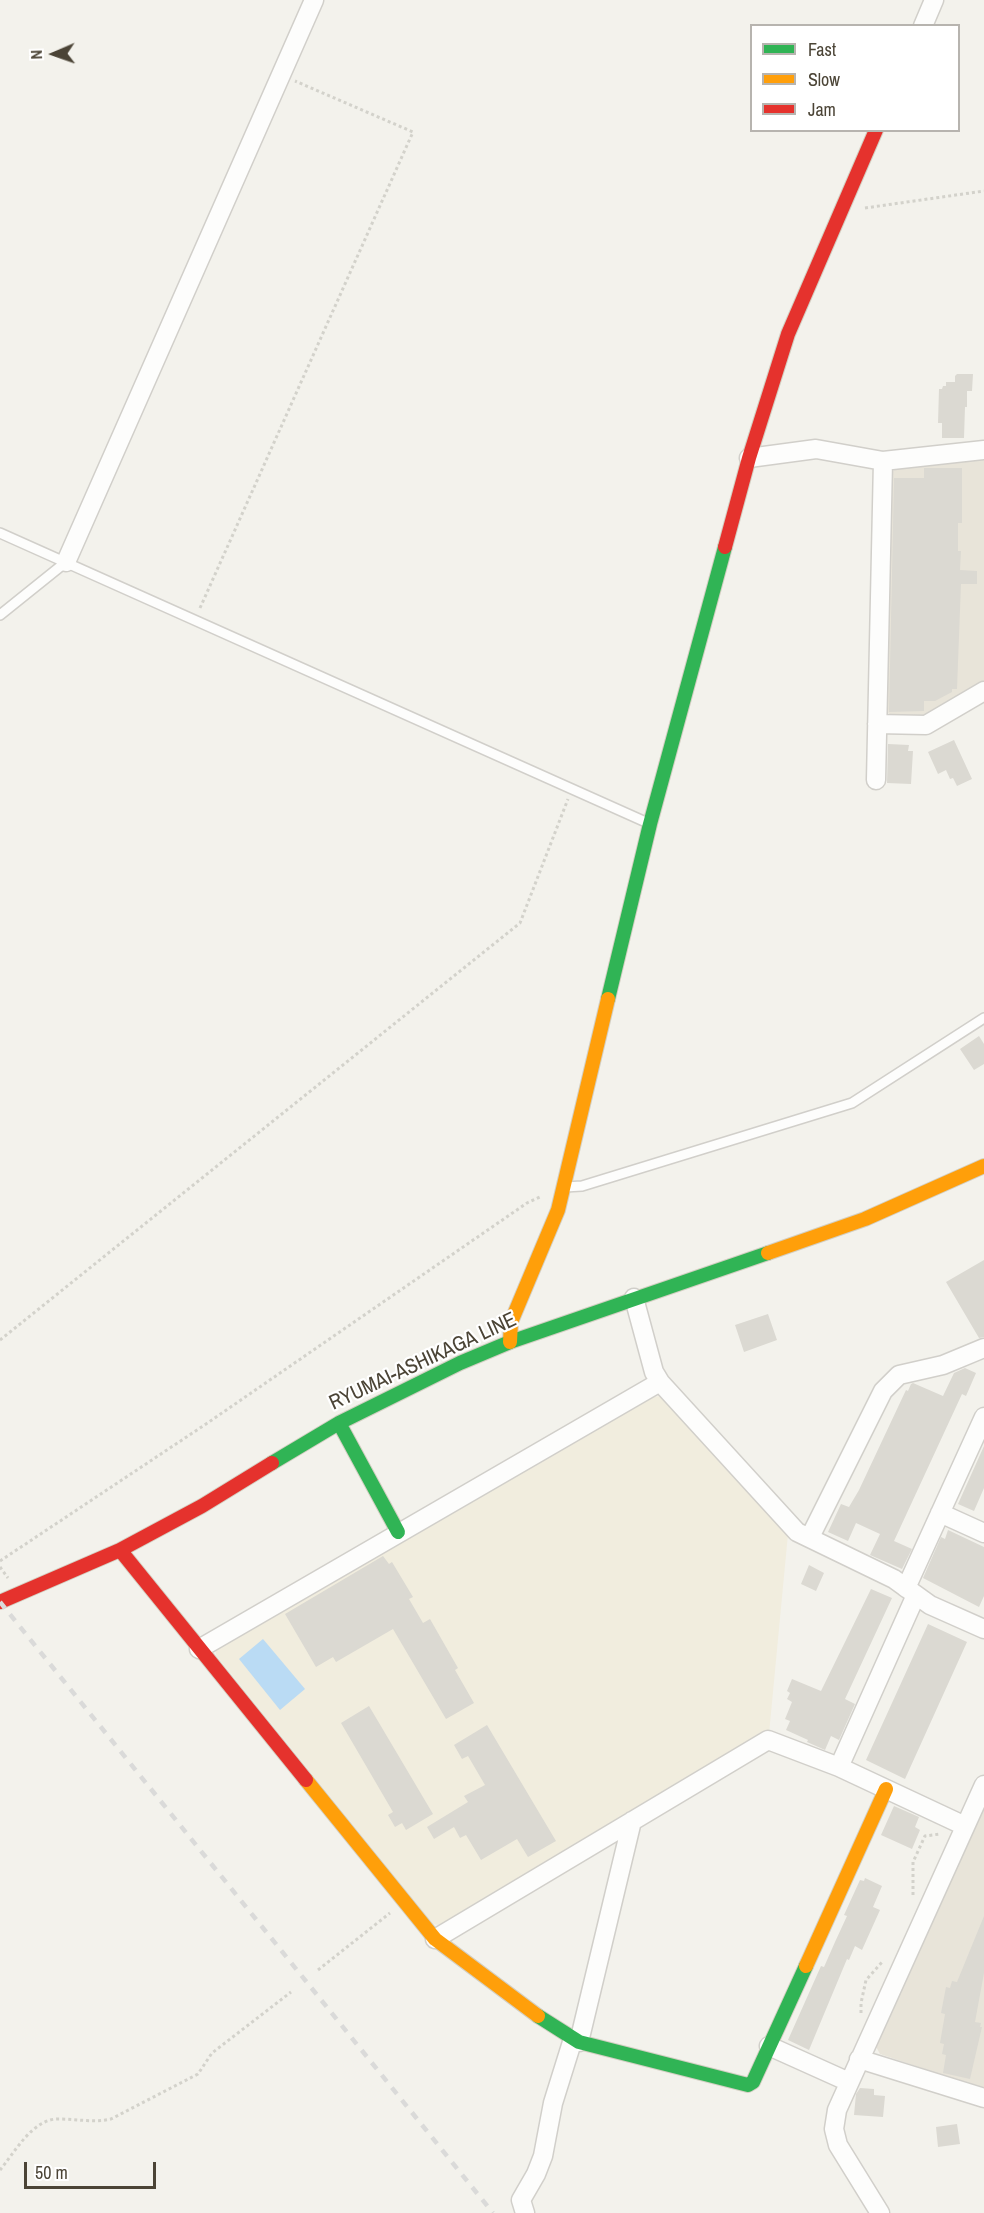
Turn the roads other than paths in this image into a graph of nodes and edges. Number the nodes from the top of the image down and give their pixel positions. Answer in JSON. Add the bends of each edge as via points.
{"nodes":[{"id":1,"x":314,"y":0,"type":"edge"},
{"id":2,"x":934,"y":0,"type":"edge"},
{"id":3,"x":924,"y":24,"type":"edge"},
{"id":4,"x":875,"y":132,"type":"edge"},
{"id":5,"x":984,"y":450,"type":"edge"},
{"id":6,"x":749,"y":458,"type":"junction"},
{"id":7,"x":883,"y":461,"type":"junction"},
{"id":8,"x":0,"y":533,"type":"edge"},
{"id":9,"x":66,"y":562,"type":"junction"},
{"id":10,"x":0,"y":615,"type":"edge"},
{"id":11,"x":984,"y":691,"type":"edge"},
{"id":12,"x":877,"y":724,"type":"junction"},
{"id":13,"x":876,"y":780,"type":"dead end"},
{"id":14,"x":650,"y":824,"type":"junction"},
{"id":15,"x":984,"y":1018,"type":"edge"},
{"id":16,"x":984,"y":1166,"type":"edge"},
{"id":17,"x":563,"y":1187,"type":"junction"},
{"id":18,"x":634,"y":1298,"type":"junction"},
{"id":19,"x":510,"y":1342,"type":"junction"},
{"id":20,"x":984,"y":1348,"type":"edge"},
{"id":21,"x":660,"y":1382,"type":"junction"},
{"id":22,"x":339,"y":1423,"type":"junction"},
{"id":23,"x":981,"y":1430,"type":"edge"},
{"id":24,"x":940,"y":1513,"type":"junction"},
{"id":25,"x":398,"y":1532,"type":"junction"},
{"id":26,"x":984,"y":1533,"type":"edge"},
{"id":27,"x":810,"y":1537,"type":"junction"},
{"id":28,"x":120,"y":1550,"type":"junction"},
{"id":29,"x":911,"y":1591,"type":"junction"},
{"id":30,"x":0,"y":1602,"type":"edge"},
{"id":31,"x":984,"y":1629,"type":"edge"},
{"id":32,"x":200,"y":1649,"type":"junction"},
{"id":33,"x":838,"y":1767,"type":"junction"},
{"id":34,"x":984,"y":1785,"type":"edge"},
{"id":35,"x":886,"y":1789,"type":"junction"},
{"id":36,"x":632,"y":1821,"type":"junction"},
{"id":37,"x":965,"y":1826,"type":"junction"},
{"id":38,"x":435,"y":1939,"type":"junction"},
{"id":39,"x":576,"y":2041,"type":"junction"},
{"id":40,"x":769,"y":2046,"type":"junction"},
{"id":41,"x":859,"y":2059,"type":"junction"},
{"id":42,"x":849,"y":2082,"type":"junction"},
{"id":43,"x":984,"y":2098,"type":"edge"},
{"id":44,"x":525,"y":2213,"type":"edge"},
{"id":45,"x":880,"y":2213,"type":"edge"}],
"edges":[{"from":1,"to":9,"type":"street"},
{"from":2,"to":3,"type":"street"},
{"from":4,"to":6,"type":"street","via":[[788,334]]},
{"from":5,"to":7,"type":"street"},
{"from":6,"to":7,"type":"street","via":[[816,449]]},
{"from":6,"to":14,"type":"street"},
{"from":7,"to":12,"type":"street"},
{"from":8,"to":9,"type":"lane"},
{"from":9,"to":10,"type":"lane"},
{"from":9,"to":14,"type":"lane"},
{"from":11,"to":12,"type":"street","via":[[926,725]]},
{"from":12,"to":13,"type":"street"},
{"from":14,"to":17,"type":"street"},
{"from":15,"to":17,"type":"lane","via":[[852,1103],[582,1186]]},
{"from":16,"to":18,"type":"street","name":"RYUMAI-ASHIKAGA LINE","via":[[865,1219]]},
{"from":17,"to":19,"type":"street","via":[[558,1210],[511,1322]]},
{"from":18,"to":19,"type":"street","name":"RYUMAI-ASHIKAGA LINE"},
{"from":18,"to":21,"type":"street"},
{"from":19,"to":22,"type":"street","name":"RYUMAI-ASHIKAGA LINE"},
{"from":20,"to":27,"type":"street","via":[[943,1365],[899,1375],[883,1390]]},
{"from":21,"to":25,"type":"street"},
{"from":21,"to":27,"type":"street","via":[[797,1532]]},
{"from":22,"to":25,"type":"street"},
{"from":22,"to":28,"type":"street","name":"RYUMAI-ASHIKAGA LINE","via":[[202,1506]]},
{"from":23,"to":24,"type":"street"},
{"from":24,"to":26,"type":"street"},
{"from":24,"to":29,"type":"street"},
{"from":25,"to":32,"type":"street"},
{"from":27,"to":29,"type":"street"},
{"from":28,"to":30,"type":"street","name":"RYUMAI-ASHIKAGA LINE"},
{"from":28,"to":32,"type":"street"},
{"from":29,"to":31,"type":"street","via":[[930,1605]]},
{"from":29,"to":33,"type":"street"},
{"from":32,"to":38,"type":"street"},
{"from":33,"to":35,"type":"street"},
{"from":33,"to":36,"type":"street","via":[[768,1740]]},
{"from":34,"to":37,"type":"street"},
{"from":35,"to":37,"type":"street"},
{"from":35,"to":40,"type":"street"},
{"from":36,"to":38,"type":"street"},
{"from":36,"to":39,"type":"street"},
{"from":37,"to":41,"type":"street"},
{"from":38,"to":39,"type":"street"},
{"from":39,"to":40,"type":"street","via":[[748,2085]]},
{"from":39,"to":44,"type":"street","via":[[553,2103],[543,2156],[521,2200]]},
{"from":40,"to":42,"type":"street"},
{"from":41,"to":42,"type":"street"},
{"from":41,"to":43,"type":"street"},
{"from":42,"to":45,"type":"street","via":[[834,2129],[838,2145]]}]}
